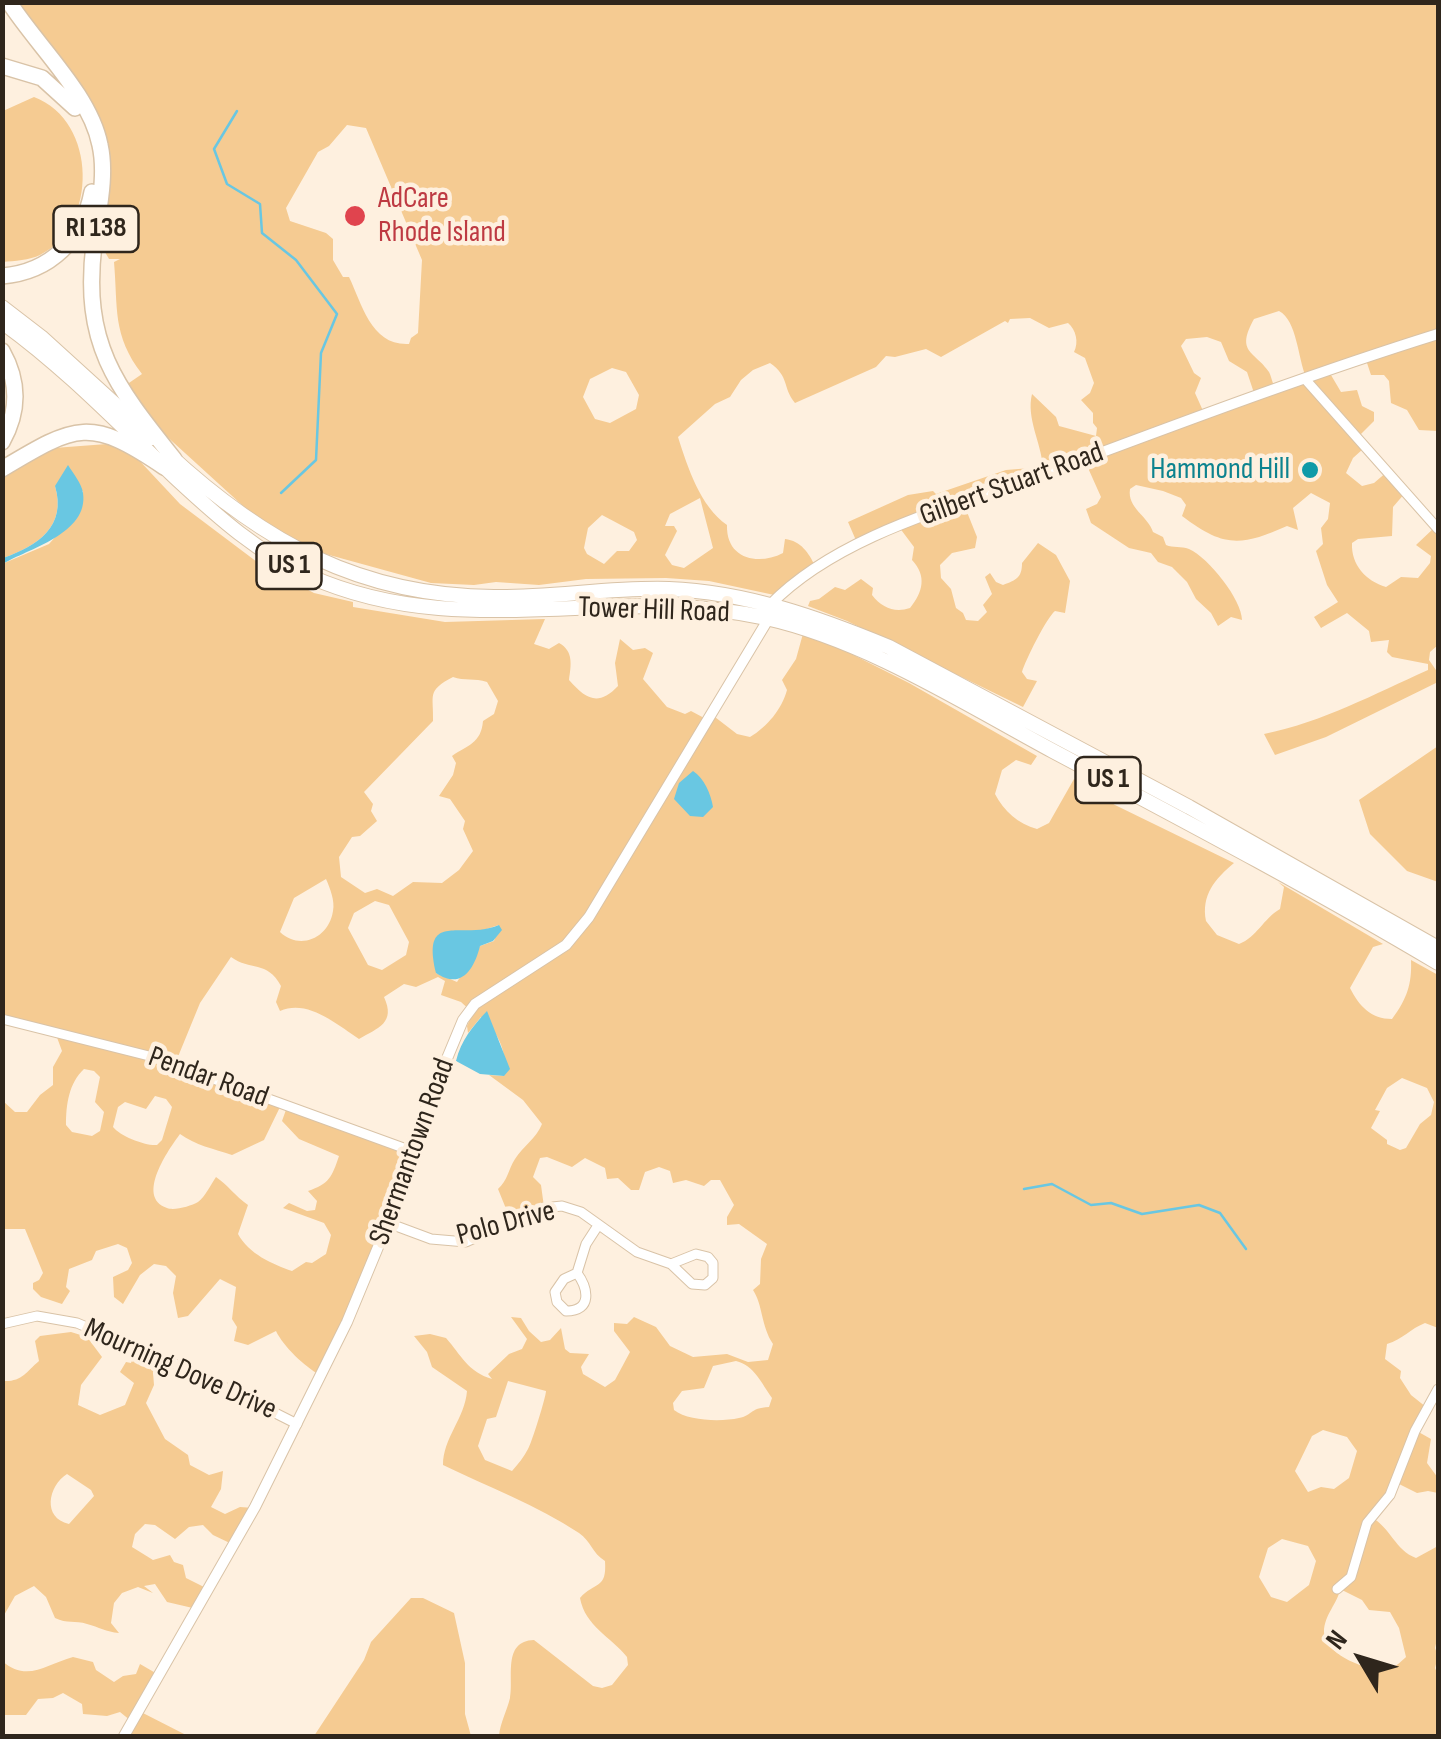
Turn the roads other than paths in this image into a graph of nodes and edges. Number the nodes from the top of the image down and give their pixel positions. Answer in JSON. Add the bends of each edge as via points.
{"nodes":[{"id":1,"x":10,"y":2,"type":"edge"},
{"id":2,"x":2,"y":66,"type":"edge"},
{"id":3,"x":2,"y":276,"type":"edge"},
{"id":4,"x":2,"y":307,"type":"edge"},
{"id":5,"x":2,"y":322,"type":"edge"},
{"id":6,"x":1438,"y":334,"type":"edge"},
{"id":7,"x":2,"y":352,"type":"edge"},
{"id":8,"x":1305,"y":378,"type":"junction"},
{"id":9,"x":2,"y":442,"type":"edge"},
{"id":10,"x":169,"y":463,"type":"junction"},
{"id":11,"x":2,"y":469,"type":"edge"},
{"id":12,"x":1438,"y":529,"type":"edge"},
{"id":13,"x":769,"y":612,"type":"junction"},
{"id":14,"x":1104,"y":778,"type":"junction"},
{"id":15,"x":1314,"y":878,"type":"junction"},
{"id":16,"x":1438,"y":948,"type":"edge"},
{"id":17,"x":1438,"y":963,"type":"edge"},
{"id":18,"x":2,"y":1020,"type":"edge"},
{"id":19,"x":409,"y":1150,"type":"junction"},
{"id":20,"x":388,"y":1223,"type":"junction"},
{"id":21,"x":597,"y":1227,"type":"junction"},
{"id":22,"x":670,"y":1264,"type":"junction"},
{"id":23,"x":576,"y":1273,"type":"dead end"},
{"id":24,"x":2,"y":1324,"type":"edge"},
{"id":25,"x":1438,"y":1388,"type":"edge"},
{"id":26,"x":297,"y":1424,"type":"junction"},
{"id":27,"x":1337,"y":1589,"type":"dead end"},
{"id":28,"x":124,"y":1736,"type":"edge"}],
"edges":[{"from":1,"to":10,"type":"highway","number":"RI 138","via":[[95,127],[102,165],[90,290],[95,331],[118,384]]},
{"from":2,"to":3,"type":"highway","via":[[42,78],[69,100],[87,130],[94,166],[89,206],[72,241],[38,268]]},
{"from":4,"to":10,"type":"highway","name":"Tower Hill Road","number":"US 1","via":[[42,336]]},
{"from":5,"to":10,"type":"highway","name":"Tower Hill Road","number":"US 1"},
{"from":6,"to":8,"type":"street","name":"Gilbert Stuart Road"},
{"from":7,"to":9,"type":"highway","via":[[16,398]]},
{"from":8,"to":12,"type":"street"},
{"from":8,"to":13,"type":"street","name":"Gilbert Stuart Road","via":[[890,531],[803,574]]},
{"from":10,"to":11,"type":"highway","via":[[119,438],[84,431],[52,440]]},
{"from":10,"to":13,"type":"highway","name":"Tower Hill Road","number":"US 1","via":[[266,533],[385,584],[492,597],[667,589]]},
{"from":13,"to":14,"type":"highway","name":"Tower Hill Road","number":"US 1","via":[[876,656]]},
{"from":13,"to":15,"type":"highway","name":"Tower Hill Road","number":"US 1","via":[[810,615],[890,647]]},
{"from":13,"to":19,"type":"street","name":"Shermantown Road","via":[[590,917],[566,945],[475,1004],[464,1020]]},
{"from":14,"to":15,"type":"highway","via":[[1112,776]]},
{"from":14,"to":17,"type":"highway","name":"Tower Hill Road","number":"US 1"},
{"from":15,"to":16,"type":"highway","name":"Tower Hill Road","number":"US 1"},
{"from":18,"to":19,"type":"street","name":"Pendar Road","via":[[153,1057]]},
{"from":19,"to":20,"type":"street","name":"Shermantown Road"},
{"from":20,"to":21,"type":"street","name":"Polo Drive","via":[[430,1239],[466,1242],[552,1206],[580,1212]]},
{"from":20,"to":26,"type":"street","name":"Shermantown Road"},
{"from":21,"to":22,"type":"street","name":"Polo Drive"},
{"from":21,"to":23,"type":"street"},
{"from":22,"to":22,"type":"street","name":"Polo Drive","via":[[703,1255],[714,1273],[706,1285],[696,1286]]},
{"from":24,"to":26,"type":"street","name":"Mourning Dove Drive","via":[[37,1316],[78,1324]]},
{"from":25,"to":27,"type":"street","via":[[1390,1495],[1367,1523],[1350,1577]]},
{"from":26,"to":28,"type":"street","name":"Shermantown Road"}]}
